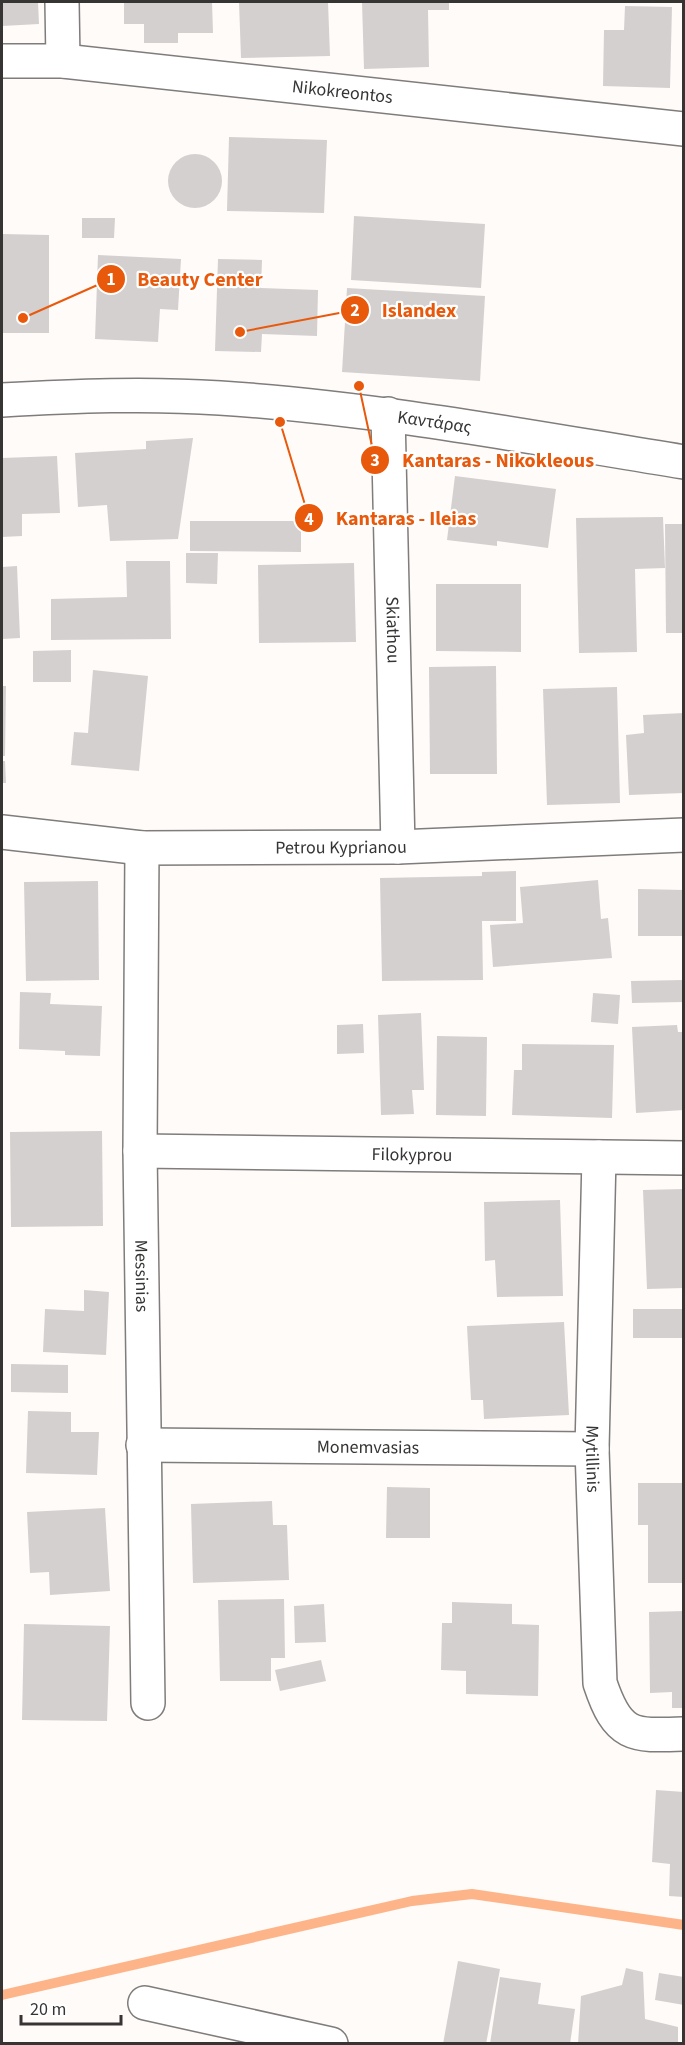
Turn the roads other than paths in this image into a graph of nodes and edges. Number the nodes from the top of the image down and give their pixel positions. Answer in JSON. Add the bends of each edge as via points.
{"nodes":[{"id":1,"x":62,"y":2,"type":"edge"},
{"id":2,"x":2,"y":61,"type":"edge"},
{"id":3,"x":63,"y":61,"type":"junction"},
{"id":4,"x":684,"y":129,"type":"edge"},
{"id":5,"x":2,"y":400,"type":"edge"},
{"id":6,"x":388,"y":414,"type":"junction"},
{"id":7,"x":684,"y":462,"type":"edge"},
{"id":8,"x":2,"y":832,"type":"edge"},
{"id":9,"x":684,"y":835,"type":"edge"},
{"id":10,"x":398,"y":847,"type":"junction"},
{"id":11,"x":142,"y":848,"type":"junction"},
{"id":12,"x":140,"y":1151,"type":"junction"},
{"id":13,"x":599,"y":1157,"type":"junction"},
{"id":14,"x":684,"y":1158,"type":"edge"},
{"id":15,"x":143,"y":1444,"type":"junction"},
{"id":16,"x":592,"y":1449,"type":"junction"},
{"id":17,"x":148,"y":1703,"type":"dead end"},
{"id":18,"x":684,"y":1734,"type":"edge"},
{"id":19,"x":146,"y":2003,"type":"dead end"},
{"id":20,"x":331,"y":2043,"type":"edge"}],
"edges":[{"from":1,"to":3,"type":"street"},
{"from":2,"to":3,"type":"street","name":"Nikokreontos"},
{"from":3,"to":4,"type":"street","name":"Nikokreontos"},
{"from":5,"to":6,"type":"street","name":"Καντάρας","via":[[79,396],[218,398]]},
{"from":6,"to":7,"type":"street","name":"Καντάρας"},
{"from":6,"to":10,"type":"street","name":"Skiathou"},
{"from":8,"to":11,"type":"street","name":"Petrou Kyprianou"},
{"from":9,"to":10,"type":"street","name":"Petrou Kyprianou"},
{"from":10,"to":11,"type":"street","name":"Petrou Kyprianou"},
{"from":11,"to":12,"type":"street","name":"Messinias"},
{"from":12,"to":13,"type":"street","name":"Filokyprou"},
{"from":12,"to":15,"type":"street","name":"Messinias"},
{"from":13,"to":14,"type":"street","name":"Filokyprou"},
{"from":13,"to":16,"type":"street","name":"Mytillinis"},
{"from":15,"to":16,"type":"street","name":"Monemvasias"},
{"from":15,"to":17,"type":"street","name":"Messinias"},
{"from":16,"to":18,"type":"street","name":"Mytillinis","via":[[600,1683],[606,1703],[635,1734]]},
{"from":19,"to":20,"type":"street"}]}
